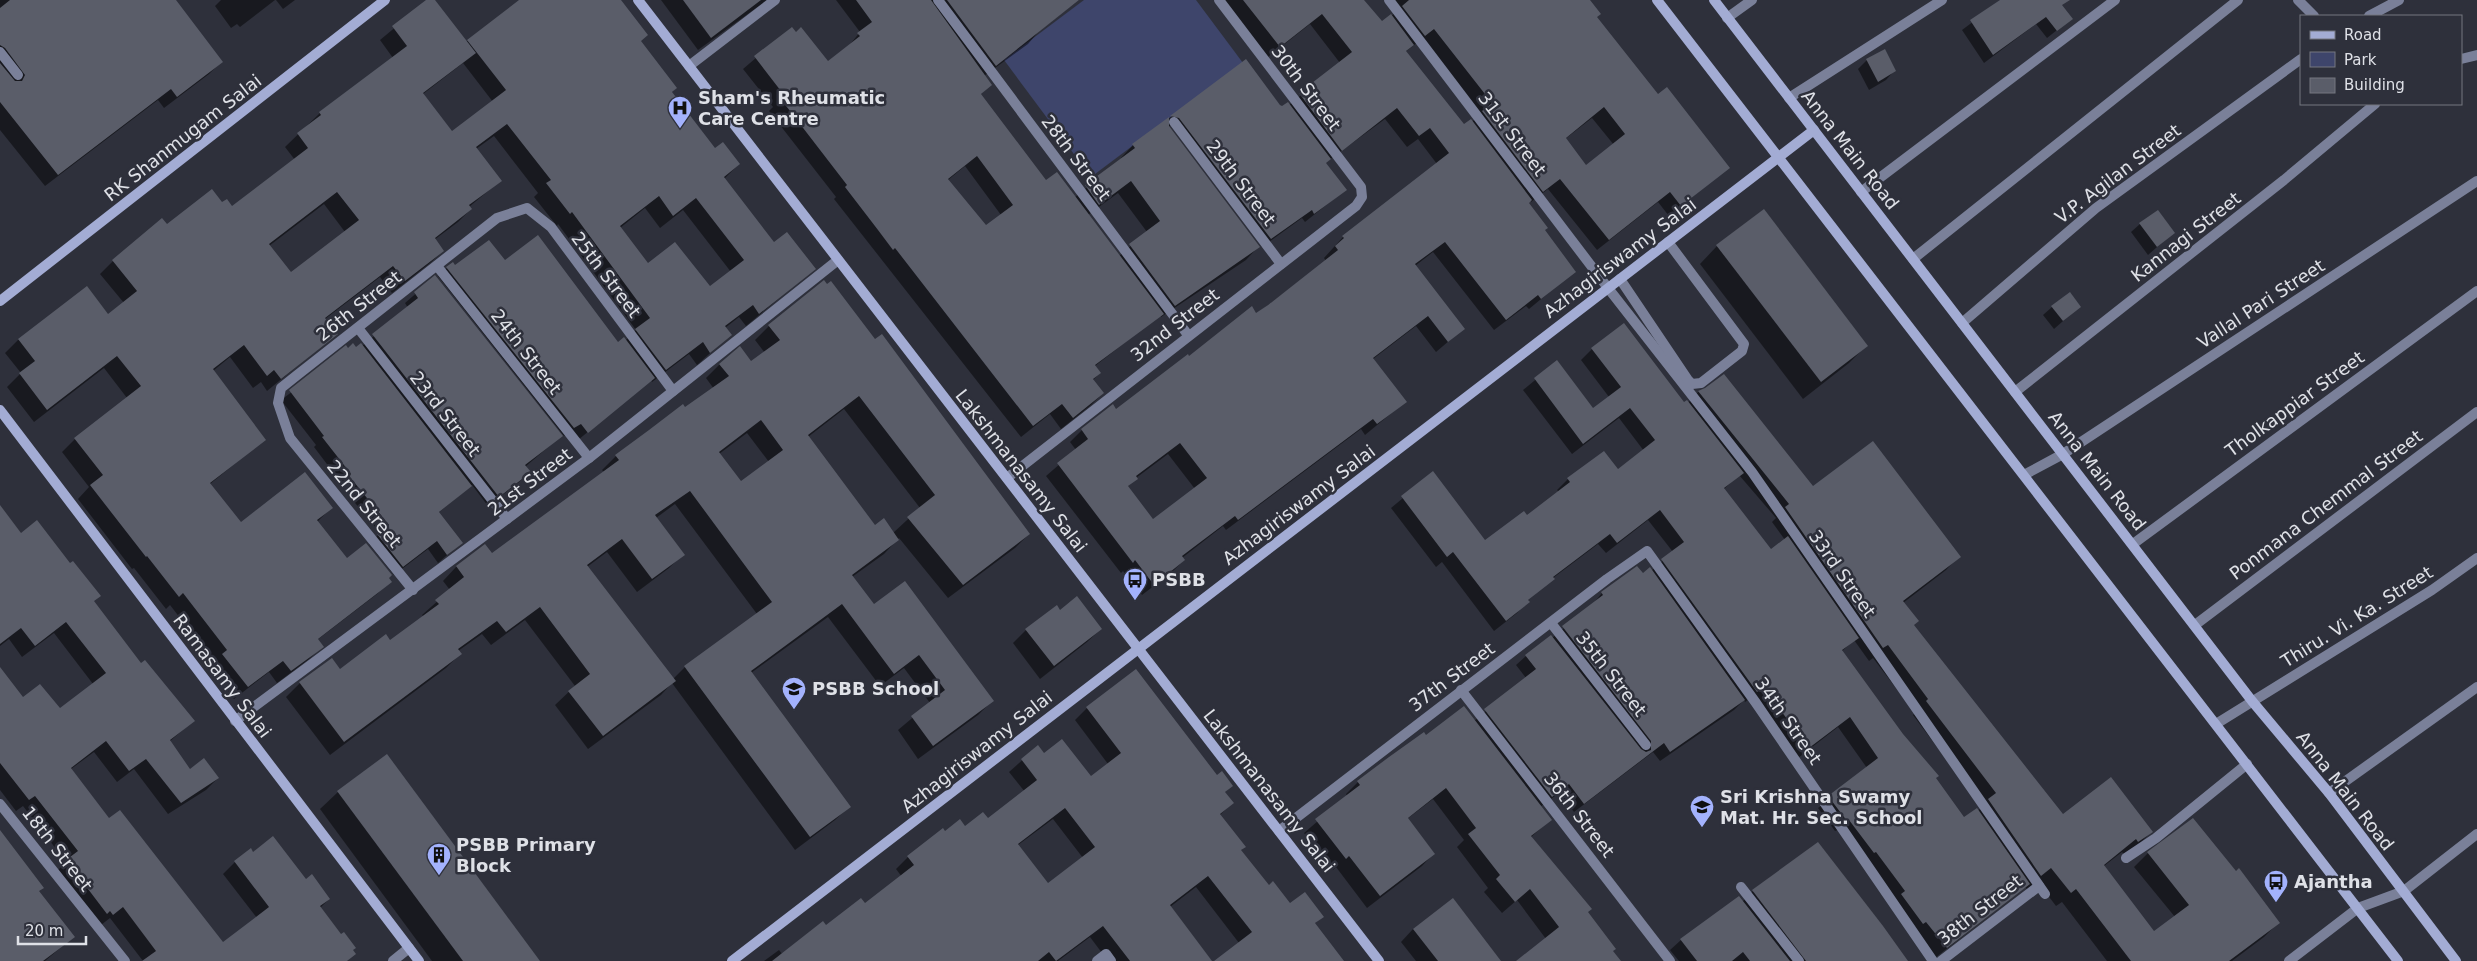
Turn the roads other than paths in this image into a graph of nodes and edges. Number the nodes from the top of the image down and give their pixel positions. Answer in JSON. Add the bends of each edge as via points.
{"nodes":[{"id":1,"x":385,"y":0,"type":"edge"},
{"id":2,"x":638,"y":0,"type":"edge"},
{"id":3,"x":775,"y":0,"type":"edge"},
{"id":4,"x":938,"y":0,"type":"edge"},
{"id":5,"x":1219,"y":0,"type":"edge"},
{"id":6,"x":1389,"y":0,"type":"edge"},
{"id":7,"x":1657,"y":0,"type":"edge"},
{"id":8,"x":1714,"y":0,"type":"edge"},
{"id":9,"x":1752,"y":0,"type":"edge"},
{"id":10,"x":1942,"y":0,"type":"edge"},
{"id":11,"x":2115,"y":0,"type":"edge"},
{"id":12,"x":2238,"y":0,"type":"edge"},
{"id":13,"x":2298,"y":0,"type":"edge"},
{"id":14,"x":2399,"y":0,"type":"edge"},
{"id":15,"x":2313,"y":15,"type":"edge"},
{"id":16,"x":2371,"y":15,"type":"edge"},
{"id":17,"x":1727,"y":18,"type":"junction"},
{"id":18,"x":0,"y":52,"type":"edge"},
{"id":19,"x":2477,"y":55,"type":"edge"},
{"id":20,"x":2462,"y":58,"type":"edge"},
{"id":21,"x":2300,"y":60,"type":"edge"},
{"id":22,"x":689,"y":66,"type":"junction"},
{"id":23,"x":18,"y":75,"type":"dead end"},
{"id":24,"x":1789,"y":98,"type":"junction"},
{"id":25,"x":2374,"y":105,"type":"edge"},
{"id":26,"x":1174,"y":122,"type":"dead end"},
{"id":27,"x":1814,"y":130,"type":"junction"},
{"id":28,"x":1779,"y":157,"type":"junction"},
{"id":29,"x":2477,"y":181,"type":"edge"},
{"id":30,"x":1861,"y":192,"type":"junction"},
{"id":31,"x":1362,"y":197,"type":"joint"},
{"id":32,"x":497,"y":218,"type":"joint"},
{"id":33,"x":1668,"y":242,"type":"junction"},
{"id":34,"x":838,"y":260,"type":"junction"},
{"id":35,"x":1913,"y":260,"type":"junction"},
{"id":36,"x":1281,"y":264,"type":"junction"},
{"id":37,"x":437,"y":266,"type":"junction"},
{"id":38,"x":1620,"y":279,"type":"junction"},
{"id":39,"x":1608,"y":288,"type":"junction"},
{"id":40,"x":2477,"y":291,"type":"edge"},
{"id":41,"x":0,"y":301,"type":"edge"},
{"id":42,"x":1962,"y":322,"type":"junction"},
{"id":43,"x":358,"y":328,"type":"junction"},
{"id":44,"x":1188,"y":335,"type":"junction"},
{"id":45,"x":673,"y":391,"type":"junction"},
{"id":46,"x":2015,"y":392,"type":"junction"},
{"id":47,"x":0,"y":410,"type":"edge"},
{"id":48,"x":2477,"y":412,"type":"edge"},
{"id":49,"x":290,"y":438,"type":"joint"},
{"id":50,"x":2063,"y":454,"type":"junction"},
{"id":51,"x":589,"y":458,"type":"junction"},
{"id":52,"x":2024,"y":475,"type":"junction"},
{"id":53,"x":1007,"y":478,"type":"junction"},
{"id":54,"x":507,"y":519,"type":"junction"},
{"id":55,"x":2133,"y":544,"type":"junction"},
{"id":56,"x":1647,"y":551,"type":"joint"},
{"id":57,"x":2477,"y":558,"type":"edge"},
{"id":58,"x":413,"y":590,"type":"junction"},
{"id":59,"x":1551,"y":623,"type":"junction"},
{"id":60,"x":2195,"y":625,"type":"junction"},
{"id":61,"x":1138,"y":648,"type":"junction"},
{"id":62,"x":2477,"y":688,"type":"edge"},
{"id":63,"x":1461,"y":690,"type":"junction"},
{"id":64,"x":2252,"y":700,"type":"junction"},
{"id":65,"x":235,"y":722,"type":"junction"},
{"id":66,"x":2216,"y":724,"type":"junction"},
{"id":67,"x":1646,"y":745,"type":"dead end"},
{"id":68,"x":2246,"y":764,"type":"junction"},
{"id":69,"x":2329,"y":793,"type":"junction"},
{"id":70,"x":0,"y":804,"type":"edge"},
{"id":71,"x":1279,"y":831,"type":"junction"},
{"id":72,"x":2477,"y":834,"type":"edge"},
{"id":73,"x":2126,"y":858,"type":"dead end"},
{"id":74,"x":1741,"y":887,"type":"dead end"},
{"id":75,"x":2042,"y":890,"type":"joint"},
{"id":76,"x":2404,"y":892,"type":"junction"},
{"id":77,"x":2358,"y":908,"type":"junction"},
{"id":78,"x":410,"y":948,"type":"junction"},
{"id":79,"x":1109,"y":958,"type":"edge"},
{"id":80,"x":125,"y":961,"type":"edge"},
{"id":81,"x":393,"y":961,"type":"edge"},
{"id":82,"x":419,"y":961,"type":"edge"},
{"id":83,"x":732,"y":961,"type":"edge"},
{"id":84,"x":1097,"y":961,"type":"edge"},
{"id":85,"x":1379,"y":961,"type":"edge"},
{"id":86,"x":1670,"y":961,"type":"edge"},
{"id":87,"x":1799,"y":961,"type":"edge"},
{"id":88,"x":1933,"y":961,"type":"edge"},
{"id":89,"x":1941,"y":961,"type":"edge"},
{"id":90,"x":2289,"y":961,"type":"edge"},
{"id":91,"x":2398,"y":961,"type":"edge"},
{"id":92,"x":2456,"y":961,"type":"edge"}],
"edges":[{"from":1,"to":41,"type":"street","name":"RK Shanmugam Salai"},
{"from":2,"to":22,"type":"street","name":"Lakshmanasamy Salai"},
{"from":3,"to":22,"type":"street"},
{"from":4,"to":44,"type":"street","name":"28th Street"},
{"from":5,"to":31,"type":"street","name":"30th Street","via":[[1361,186]]},
{"from":6,"to":39,"type":"street","name":"31st Street"},
{"from":7,"to":28,"type":"street"},
{"from":8,"to":17,"type":"street","name":"Anna Main Road"},
{"from":9,"to":17,"type":"street"},
{"from":10,"to":24,"type":"street"},
{"from":11,"to":30,"type":"street"},
{"from":12,"to":35,"type":"street"},
{"from":13,"to":15,"type":"street"},
{"from":14,"to":16,"type":"street"},
{"from":17,"to":24,"type":"street","name":"Anna Main Road"},
{"from":18,"to":23,"type":"street"},
{"from":19,"to":20,"type":"street"},
{"from":21,"to":42,"type":"street","name":"V.P. Agilan Street","via":[[2096,208]]},
{"from":22,"to":34,"type":"street","name":"Lakshmanasamy Salai"},
{"from":24,"to":27,"type":"street","name":"Anna Main Road"},
{"from":25,"to":46,"type":"street","name":"Kannagi Street"},
{"from":26,"to":36,"type":"street","name":"29th Street"},
{"from":27,"to":28,"type":"street","name":"Azhagiriswamy Salai"},
{"from":27,"to":30,"type":"street","name":"Anna Main Road"},
{"from":28,"to":33,"type":"street","name":"Azhagiriswamy Salai"},
{"from":28,"to":52,"type":"street"},
{"from":29,"to":50,"type":"street","name":"Vallal Pari Street"},
{"from":30,"to":35,"type":"street","name":"Anna Main Road"},
{"from":31,"to":36,"type":"street","name":"32nd Street","via":[[1356,206]]},
{"from":32,"to":37,"type":"street","name":"26th Street"},
{"from":32,"to":45,"type":"street","name":"25th Street","via":[[527,208],[551,227]]},
{"from":33,"to":38,"type":"street","name":"Azhagiriswamy Salai"},
{"from":33,"to":38,"type":"street","via":[[1744,344],[1742,351],[1702,382],[1692,384],[1688,380]]},
{"from":34,"to":45,"type":"street","name":"21st Street"},
{"from":34,"to":53,"type":"street","name":"Lakshmanasamy Salai"},
{"from":35,"to":42,"type":"street","name":"Anna Main Road"},
{"from":36,"to":44,"type":"street","name":"32nd Street"},
{"from":37,"to":43,"type":"street","name":"26th Street"},
{"from":37,"to":51,"type":"street","name":"24th Street"},
{"from":38,"to":39,"type":"street","name":"Azhagiriswamy Salai"},
{"from":39,"to":61,"type":"street","name":"Azhagiriswamy Salai"},
{"from":39,"to":75,"type":"street","name":"33rd Street","via":[[1752,472]]},
{"from":40,"to":55,"type":"street","name":"Tholkappiar Street"},
{"from":42,"to":46,"type":"street","name":"Anna Main Road"},
{"from":43,"to":49,"type":"street","name":"26th Street","via":[[281,388],[278,403]]},
{"from":43,"to":54,"type":"street","name":"23rd Street"},
{"from":44,"to":53,"type":"street","name":"32nd Street"},
{"from":45,"to":51,"type":"street","name":"21st Street"},
{"from":46,"to":50,"type":"street","name":"Anna Main Road"},
{"from":47,"to":65,"type":"street","name":"Ramasamy Salai"},
{"from":48,"to":60,"type":"street","name":"Ponmana Chemmal Street"},
{"from":49,"to":58,"type":"street","name":"22nd Street"},
{"from":50,"to":52,"type":"street","name":"Vallal Pari Street"},
{"from":50,"to":55,"type":"street","name":"Anna Main Road"},
{"from":51,"to":54,"type":"street","name":"21st Street"},
{"from":52,"to":66,"type":"street"},
{"from":53,"to":61,"type":"street","name":"Lakshmanasamy Salai"},
{"from":54,"to":58,"type":"street","name":"21st Street"},
{"from":55,"to":60,"type":"street","name":"Anna Main Road"},
{"from":56,"to":59,"type":"street","name":"37th Street"},
{"from":56,"to":88,"type":"street","name":"34th Street"},
{"from":57,"to":64,"type":"street","name":"Thiru. Vi. Ka. Street","via":[[2432,590]]},
{"from":58,"to":65,"type":"street","name":"21st Street"},
{"from":59,"to":63,"type":"street","name":"37th Street"},
{"from":59,"to":67,"type":"street","name":"35th Street"},
{"from":60,"to":64,"type":"street","name":"Anna Main Road"},
{"from":61,"to":71,"type":"street","name":"Lakshmanasamy Salai"},
{"from":61,"to":83,"type":"street","name":"Azhagiriswamy Salai"},
{"from":62,"to":69,"type":"street"},
{"from":63,"to":71,"type":"street","name":"37th Street"},
{"from":63,"to":86,"type":"street","name":"36th Street"},
{"from":64,"to":66,"type":"street","name":"Thiru. Vi. Ka. Street"},
{"from":64,"to":69,"type":"street","name":"Anna Main Road"},
{"from":65,"to":78,"type":"street","name":"Ramasamy Salai"},
{"from":66,"to":68,"type":"street"},
{"from":68,"to":73,"type":"street","via":[[2156,838]]},
{"from":68,"to":77,"type":"street"},
{"from":69,"to":76,"type":"street","name":"Anna Main Road"},
{"from":70,"to":80,"type":"street","name":"18th Street"},
{"from":71,"to":85,"type":"street","name":"Lakshmanasamy Salai"},
{"from":72,"to":76,"type":"street"},
{"from":74,"to":87,"type":"street"},
{"from":75,"to":89,"type":"street","name":"38th Street"},
{"from":76,"to":77,"type":"street"},
{"from":76,"to":92,"type":"street","name":"Anna Main Road"},
{"from":77,"to":90,"type":"street"},
{"from":77,"to":91,"type":"street"},
{"from":78,"to":81,"type":"street"},
{"from":78,"to":82,"type":"street","name":"Ramasamy Salai"},
{"from":79,"to":84,"type":"street"}]}
